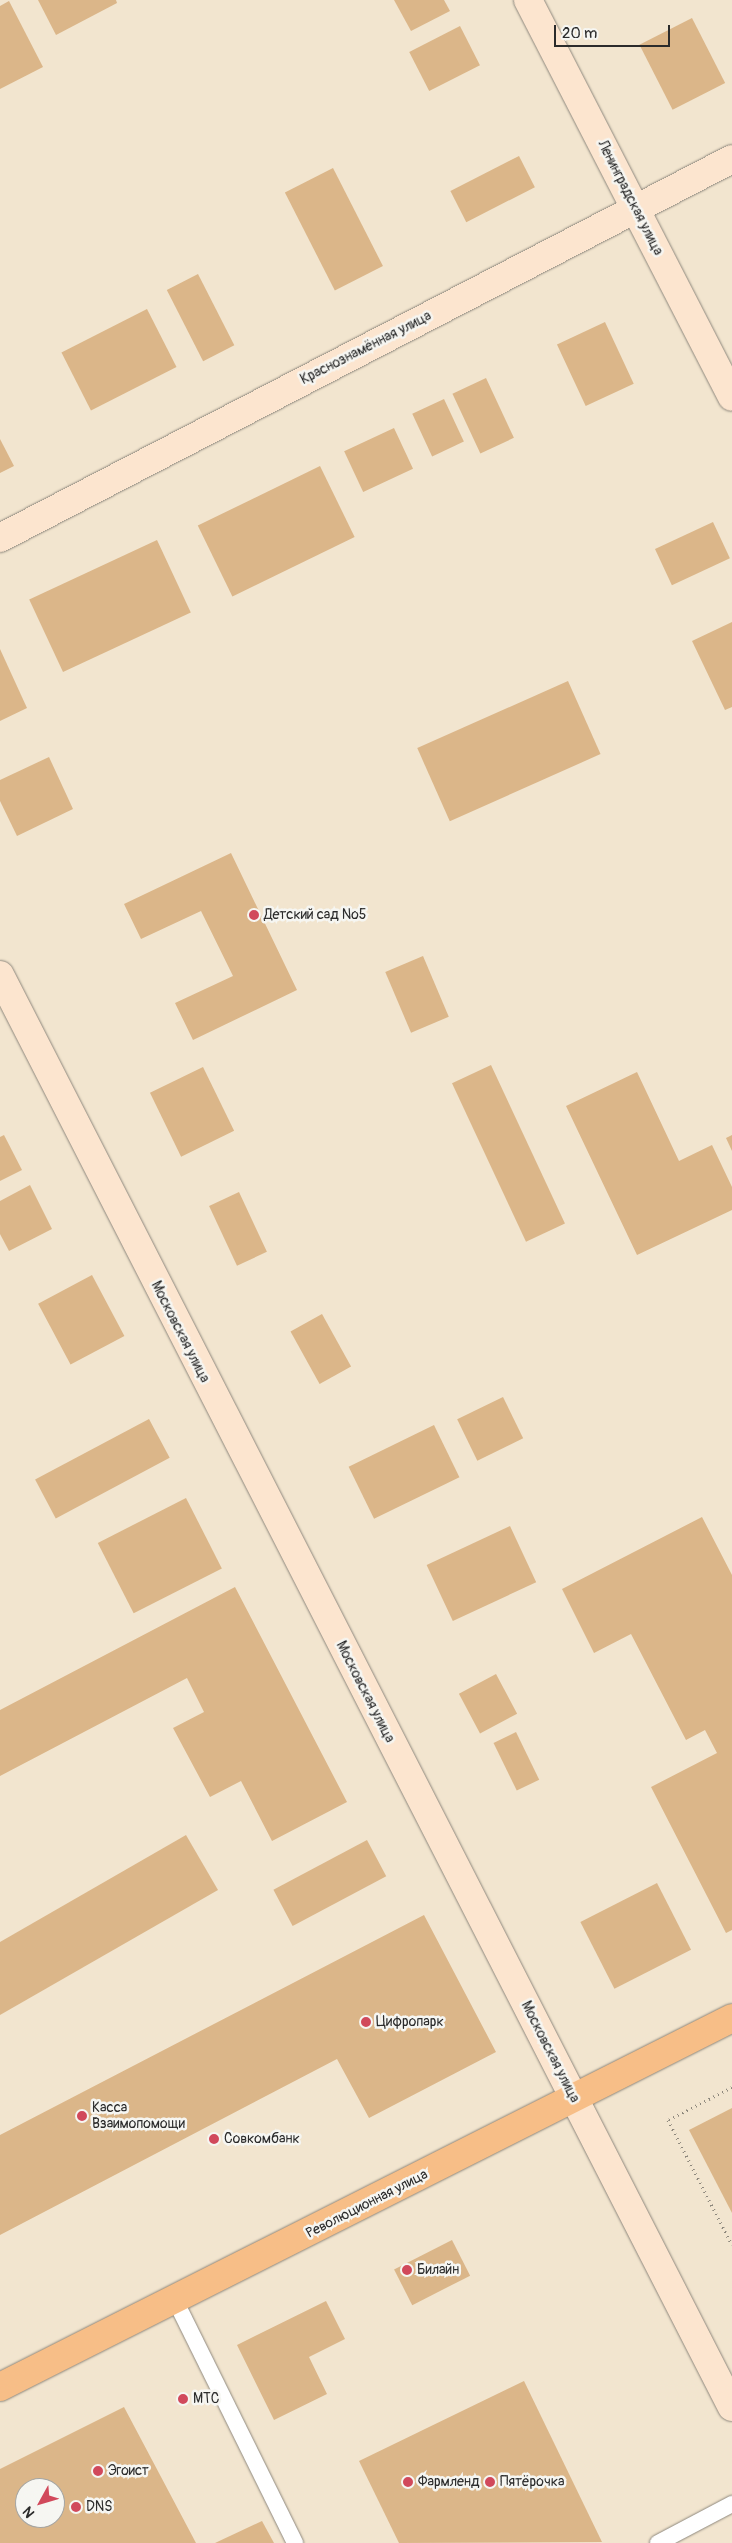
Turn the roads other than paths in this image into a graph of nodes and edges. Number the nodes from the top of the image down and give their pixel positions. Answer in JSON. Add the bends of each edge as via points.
{"nodes":[{"id":1,"x":528,"y":0,"type":"edge"},
{"id":2,"x":732,"y":159,"type":"edge"},
{"id":3,"x":636,"y":208,"type":"junction"},
{"id":4,"x":732,"y":397,"type":"edge"},
{"id":5,"x":0,"y":538,"type":"edge"},
{"id":6,"x":0,"y":976,"type":"edge"},
{"id":7,"x":732,"y":2018,"type":"edge"},
{"id":8,"x":575,"y":2100,"type":"junction"},
{"id":9,"x":175,"y":2300,"type":"junction"},
{"id":10,"x":0,"y":2387,"type":"edge"},
{"id":11,"x":732,"y":2407,"type":"edge"},
{"id":12,"x":732,"y":2504,"type":"edge"},
{"id":13,"x":296,"y":2543,"type":"edge"},
{"id":14,"x":658,"y":2543,"type":"edge"}],
"edges":[{"from":1,"to":3,"type":"main road","name":"Ленинградская улица"},
{"from":2,"to":3,"type":"main road","name":"Краснознамённая улица"},
{"from":3,"to":4,"type":"main road","name":"Ленинградская улица"},
{"from":3,"to":5,"type":"main road","name":"Краснознамённая улица"},
{"from":6,"to":8,"type":"main road","name":"Московская улица"},
{"from":7,"to":8,"type":"main road","name":"Революционная улица"},
{"from":8,"to":9,"type":"main road","name":"Революционная улица"},
{"from":8,"to":11,"type":"main road","name":"Московская улица"},
{"from":9,"to":10,"type":"main road","name":"Революционная улица"},
{"from":9,"to":13,"type":"lane"},
{"from":12,"to":14,"type":"lane"}]}
